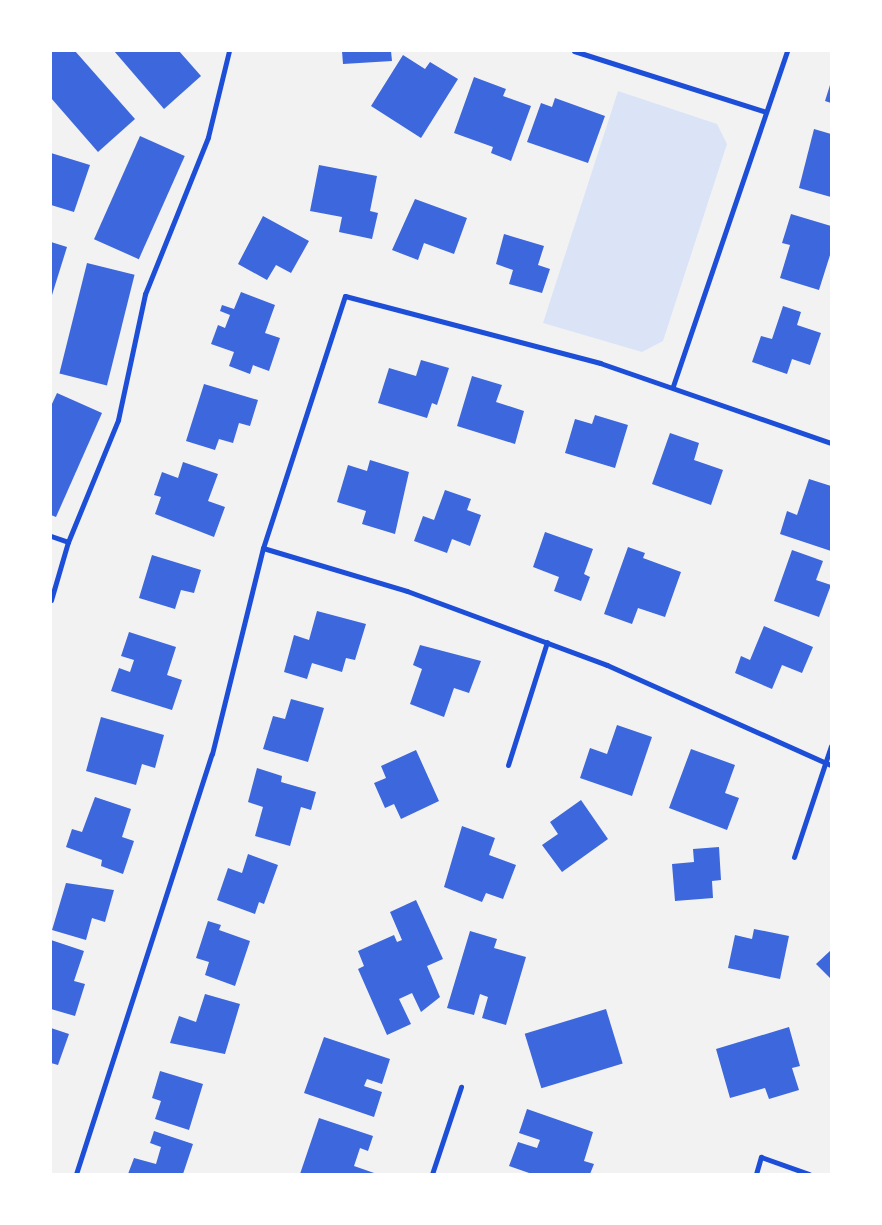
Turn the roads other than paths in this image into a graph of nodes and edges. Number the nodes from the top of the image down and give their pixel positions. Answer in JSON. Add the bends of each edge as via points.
{"nodes":[{"id":1,"x":229,"y":51,"type":"edge"},
{"id":2,"x":574,"y":51,"type":"edge"},
{"id":3,"x":787,"y":51,"type":"edge"},
{"id":4,"x":766,"y":112,"type":"junction"},
{"id":5,"x":672,"y":386,"type":"junction"},
{"id":6,"x":831,"y":443,"type":"edge"},
{"id":7,"x":51,"y":536,"type":"edge"},
{"id":8,"x":68,"y":542,"type":"junction"},
{"id":9,"x":263,"y":548,"type":"junction"},
{"id":10,"x":51,"y":600,"type":"edge"},
{"id":11,"x":547,"y":642,"type":"junction"},
{"id":12,"x":831,"y":746,"type":"edge"},
{"id":13,"x":508,"y":764,"type":"dead end"},
{"id":14,"x":828,"y":764,"type":"edge"},
{"id":15,"x":794,"y":858,"type":"dead end"},
{"id":16,"x":461,"y":1087,"type":"dead end"},
{"id":17,"x":76,"y":1174,"type":"edge"},
{"id":18,"x":432,"y":1174,"type":"edge"},
{"id":19,"x":756,"y":1174,"type":"edge"},
{"id":20,"x":809,"y":1174,"type":"edge"}],
"edges":[{"from":1,"to":8,"type":"street","via":[[208,138],[145,294],[118,420]]},
{"from":2,"to":4,"type":"street"},
{"from":3,"to":4,"type":"street"},
{"from":4,"to":5,"type":"street"},
{"from":5,"to":6,"type":"street"},
{"from":5,"to":9,"type":"street","via":[[513,338],[345,296]]},
{"from":7,"to":8,"type":"street"},
{"from":8,"to":10,"type":"street"},
{"from":9,"to":11,"type":"street","via":[[406,591]]},
{"from":9,"to":17,"type":"street","via":[[212,754]]},
{"from":11,"to":13,"type":"street"},
{"from":11,"to":14,"type":"street"},
{"from":12,"to":14,"type":"street"},
{"from":14,"to":15,"type":"street"},
{"from":16,"to":18,"type":"street"},
{"from":19,"to":20,"type":"street","via":[[762,1157]]}]}
